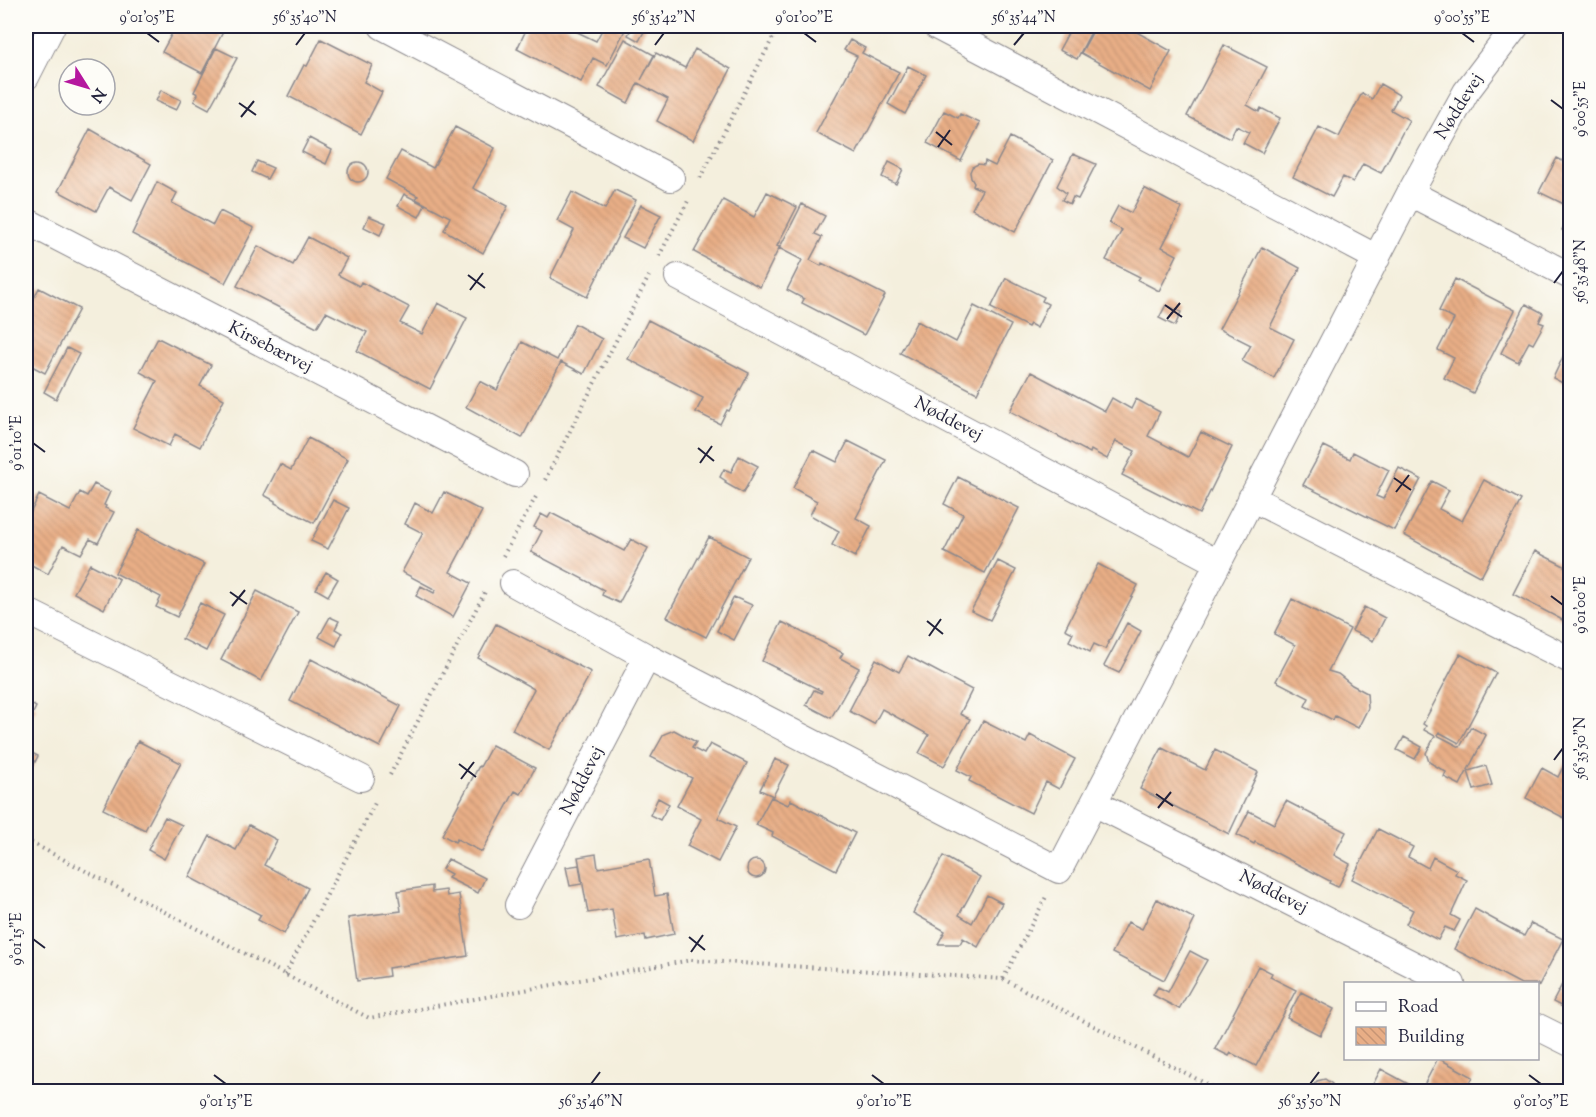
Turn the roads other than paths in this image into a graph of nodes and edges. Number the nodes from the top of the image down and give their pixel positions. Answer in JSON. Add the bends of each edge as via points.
{"nodes":[{"id":1,"x":52,"y":26,"type":"edge"},
{"id":2,"x":382,"y":26,"type":"edge"},
{"id":3,"x":936,"y":26,"type":"edge"},
{"id":4,"x":1516,"y":26,"type":"edge"},
{"id":5,"x":26,"y":77,"type":"edge"},
{"id":6,"x":671,"y":178,"type":"dead end"},
{"id":7,"x":1410,"y":193,"type":"junction"},
{"id":8,"x":26,"y":221,"type":"edge"},
{"id":9,"x":1377,"y":258,"type":"junction"},
{"id":10,"x":1570,"y":276,"type":"edge"},
{"id":11,"x":678,"y":277,"type":"dead end"},
{"id":12,"x":515,"y":474,"type":"dead end"},
{"id":13,"x":1251,"y":498,"type":"junction"},
{"id":14,"x":1218,"y":563,"type":"junction"},
{"id":15,"x":506,"y":575,"type":"road end"},
{"id":16,"x":26,"y":611,"type":"edge"},
{"id":17,"x":647,"y":657,"type":"junction"},
{"id":18,"x":1570,"y":660,"type":"edge"},
{"id":19,"x":361,"y":777,"type":"dead end"},
{"id":20,"x":1094,"y":803,"type":"junction"},
{"id":21,"x":518,"y":905,"type":"dead end"},
{"id":22,"x":1448,"y":982,"type":"edge"},
{"id":23,"x":1539,"y":1028,"type":"edge"},
{"id":24,"x":1570,"y":1043,"type":"edge"}],
"edges":[{"from":1,"to":5,"type":"street"},
{"from":2,"to":6,"type":"street"},
{"from":3,"to":9,"type":"street"},
{"from":4,"to":7,"type":"street","name":"Nøddevej","via":[[1466,92]]},
{"from":7,"to":9,"type":"street","name":"Nøddevej"},
{"from":7,"to":10,"type":"street"},
{"from":8,"to":12,"type":"street","name":"Kirsebærvej"},
{"from":9,"to":13,"type":"street","name":"Nøddevej"},
{"from":11,"to":14,"type":"street","name":"Nøddevej"},
{"from":13,"to":14,"type":"street","name":"Nøddevej"},
{"from":13,"to":18,"type":"street"},
{"from":14,"to":20,"type":"street","name":"Nøddevej"},
{"from":15,"to":17,"type":"street"},
{"from":16,"to":19,"type":"street"},
{"from":17,"to":20,"type":"street","name":"Nøddevej","via":[[1059,870]]},
{"from":17,"to":21,"type":"street","name":"Nøddevej"},
{"from":20,"to":22,"type":"street","name":"Nøddevej"},
{"from":23,"to":24,"type":"street"}]}
